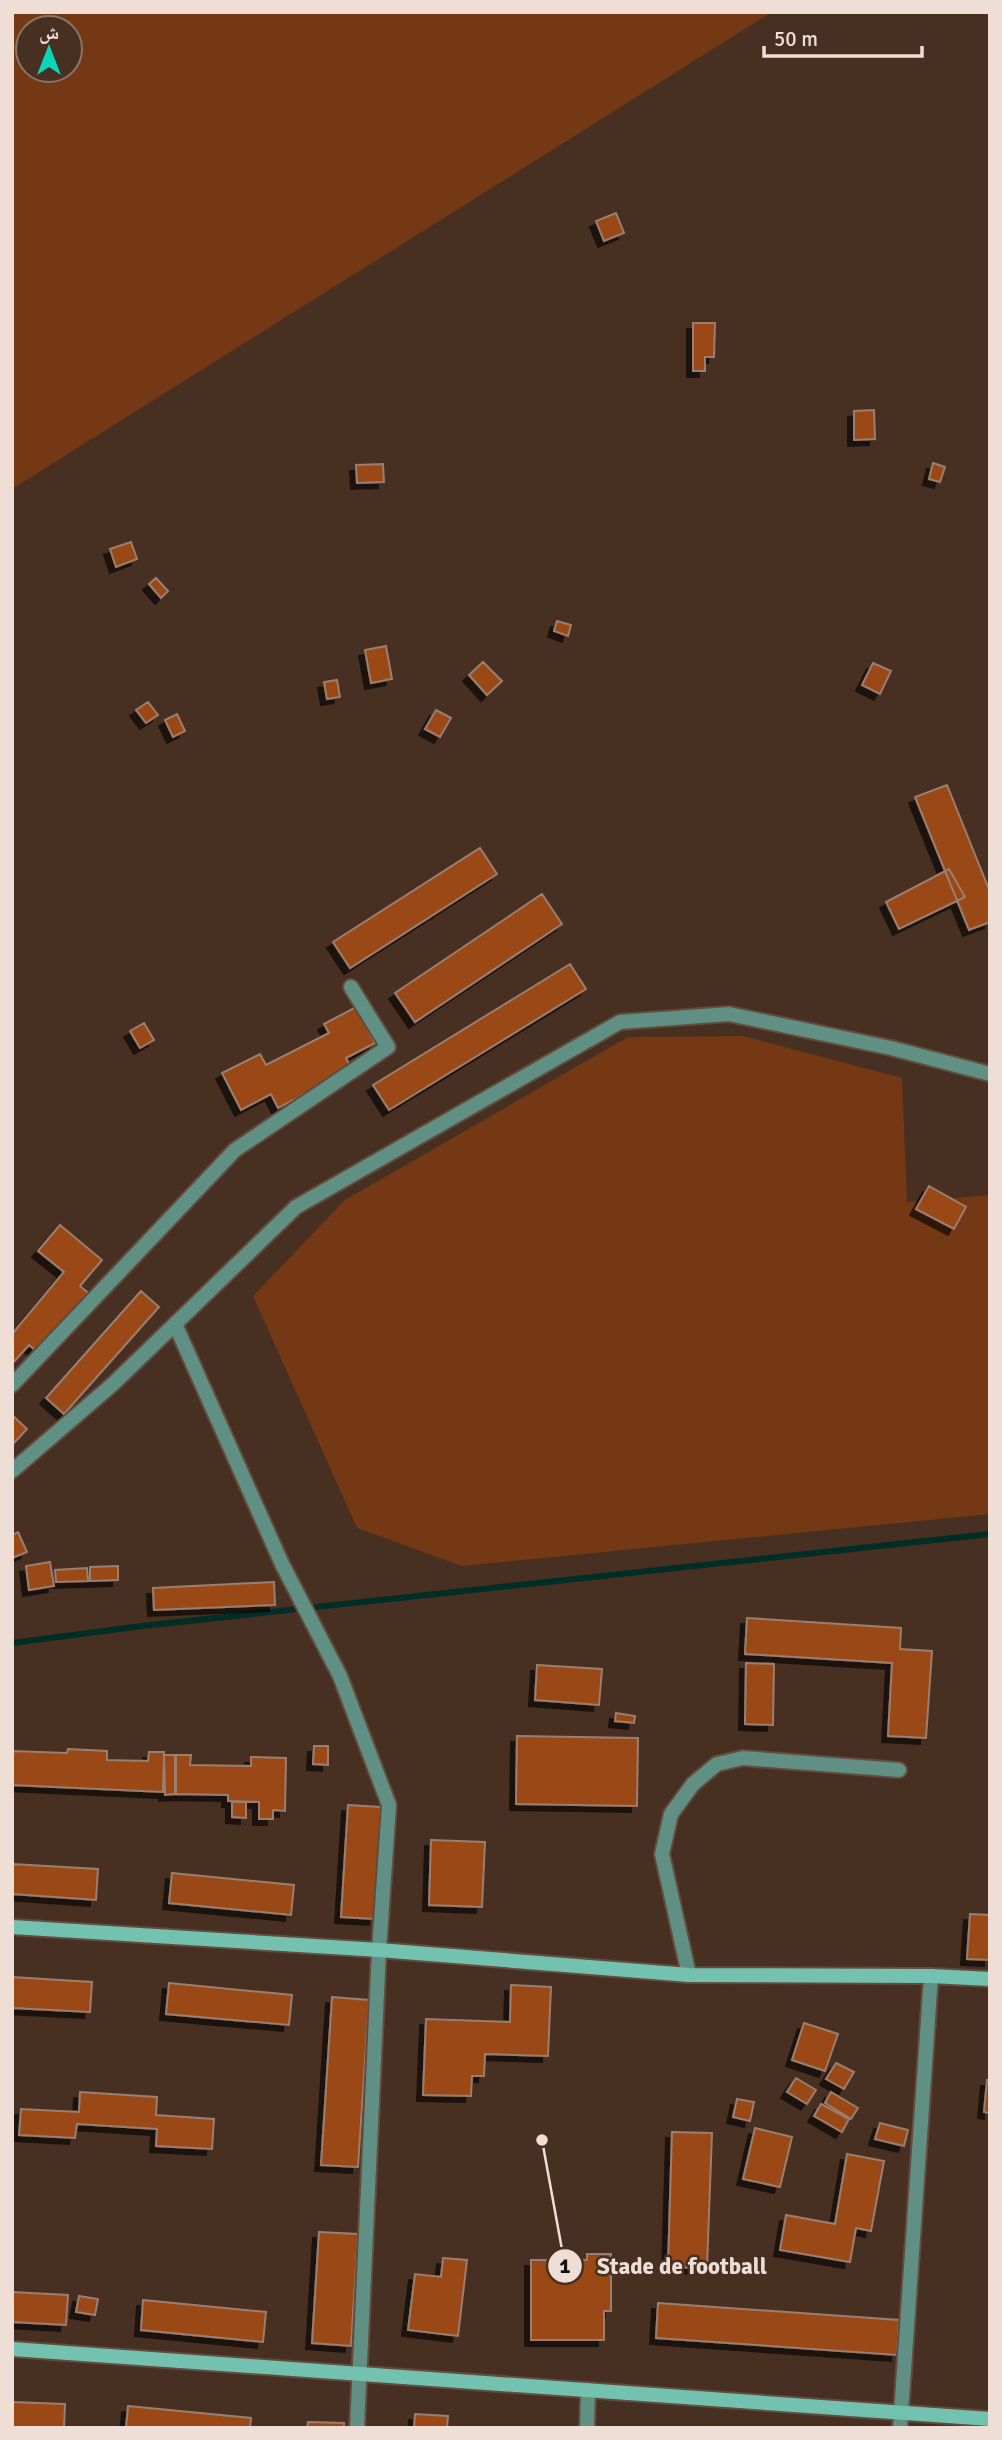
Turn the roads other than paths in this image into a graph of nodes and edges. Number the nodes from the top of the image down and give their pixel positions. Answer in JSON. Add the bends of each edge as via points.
{"nodes":[{"id":1,"x":351,"y":987,"type":"dead end"},
{"id":2,"x":990,"y":1074,"type":"edge"},
{"id":3,"x":175,"y":1324,"type":"junction"},
{"id":4,"x":12,"y":1385,"type":"edge"},
{"id":5,"x":12,"y":1471,"type":"edge"},
{"id":6,"x":899,"y":1770,"type":"dead end"},
{"id":7,"x":12,"y":1927,"type":"edge"},
{"id":8,"x":379,"y":1950,"type":"junction"},
{"id":9,"x":689,"y":1975,"type":"junction"},
{"id":10,"x":931,"y":1976,"type":"junction"},
{"id":11,"x":990,"y":1979,"type":"edge"},
{"id":12,"x":12,"y":2349,"type":"edge"},
{"id":13,"x":360,"y":2373,"type":"junction"},
{"id":14,"x":588,"y":2390,"type":"junction"},
{"id":15,"x":990,"y":2419,"type":"edge"},
{"id":16,"x":900,"y":2421,"type":"edge"},
{"id":17,"x":357,"y":2428,"type":"edge"},
{"id":18,"x":587,"y":2428,"type":"edge"}],
"edges":[{"from":1,"to":4,"type":"street","via":[[388,1047],[235,1150]]},
{"from":2,"to":3,"type":"street","via":[[729,1014],[620,1022],[296,1207]]},
{"from":3,"to":5,"type":"street"},
{"from":3,"to":8,"type":"street","via":[[282,1564],[340,1676],[389,1805]]},
{"from":6,"to":9,"type":"street","via":[[743,1758],[717,1764],[692,1784],[671,1814],[662,1854]]},
{"from":7,"to":8,"type":"street"},
{"from":8,"to":9,"type":"street"},
{"from":8,"to":13,"type":"street"},
{"from":9,"to":10,"type":"street"},
{"from":10,"to":11,"type":"street"},
{"from":10,"to":16,"type":"street"},
{"from":12,"to":13,"type":"street"},
{"from":13,"to":14,"type":"street"},
{"from":13,"to":17,"type":"street"},
{"from":14,"to":16,"type":"street"},
{"from":14,"to":18,"type":"street"},
{"from":15,"to":16,"type":"street"}]}
